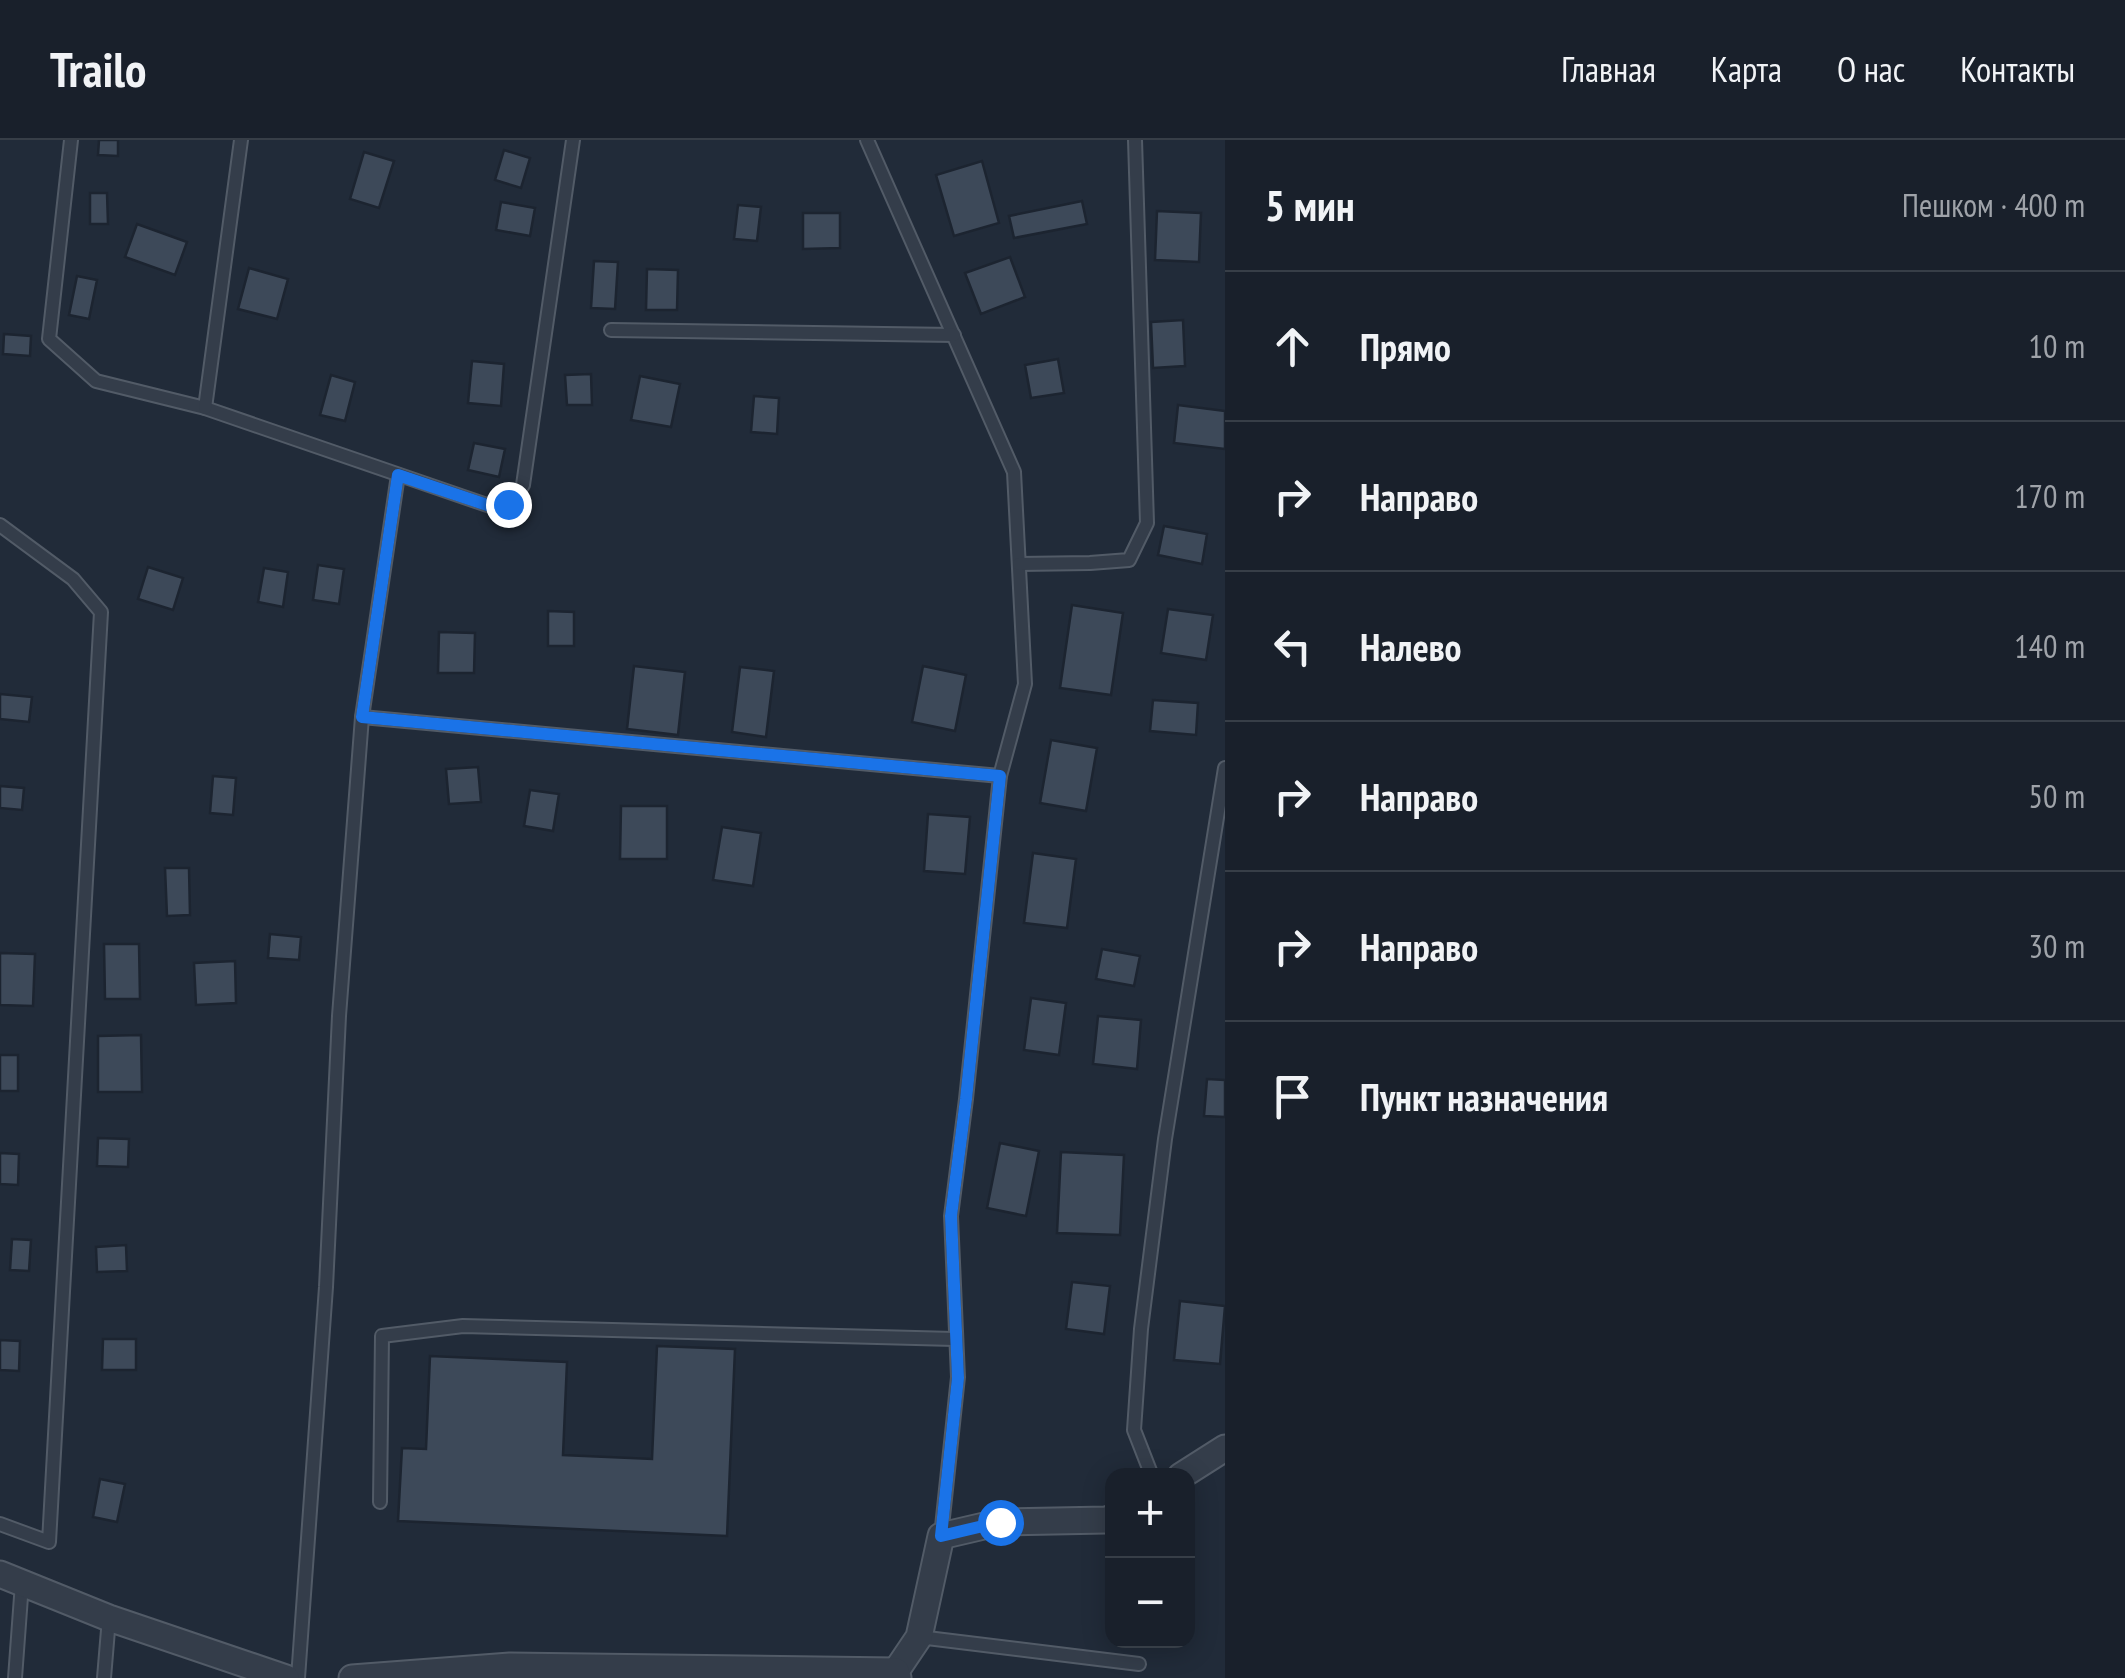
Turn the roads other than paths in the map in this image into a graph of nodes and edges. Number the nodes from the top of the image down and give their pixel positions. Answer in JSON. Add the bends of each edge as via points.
{"nodes":[{"id":1,"x":72,"y":140,"type":"edge"},
{"id":2,"x":242,"y":140,"type":"edge"},
{"id":3,"x":573,"y":140,"type":"edge"},
{"id":4,"x":868,"y":140,"type":"edge"},
{"id":5,"x":1135,"y":140,"type":"edge"},
{"id":6,"x":611,"y":330,"type":"dead end"},
{"id":7,"x":954,"y":335,"type":"junction"},
{"id":8,"x":205,"y":408,"type":"junction"},
{"id":9,"x":398,"y":475,"type":"junction"},
{"id":10,"x":0,"y":525,"type":"edge"},
{"id":11,"x":1019,"y":564,"type":"junction"},
{"id":12,"x":362,"y":717,"type":"junction"},
{"id":13,"x":1225,"y":768,"type":"edge"},
{"id":14,"x":1000,"y":776,"type":"junction"},
{"id":15,"x":954,"y":1339,"type":"junction"},
{"id":16,"x":1225,"y":1448,"type":"edge"},
{"id":17,"x":1149,"y":1468,"type":"edge"},
{"id":18,"x":1194,"y":1468,"type":"edge"},
{"id":19,"x":380,"y":1502,"type":"dead end"},
{"id":20,"x":1105,"y":1520,"type":"edge"},
{"id":21,"x":0,"y":1524,"type":"edge"},
{"id":22,"x":941,"y":1536,"type":"junction"},
{"id":23,"x":11,"y":1579,"type":"edge"},
{"id":24,"x":109,"y":1618,"type":"junction"},
{"id":25,"x":919,"y":1637,"type":"junction"},
{"id":26,"x":1139,"y":1664,"type":"dead end"},
{"id":27,"x":511,"y":1672,"type":"edge"},
{"id":28,"x":897,"y":1674,"type":"edge"},
{"id":29,"x":15,"y":1678,"type":"edge"},
{"id":30,"x":104,"y":1678,"type":"edge"},
{"id":31,"x":286,"y":1678,"type":"edge"},
{"id":32,"x":298,"y":1678,"type":"edge"},
{"id":33,"x":352,"y":1678,"type":"edge"}],
"edges":[{"from":1,"to":8,"type":"lane","via":[[49,339],[96,381]]},
{"from":2,"to":8,"type":"lane"},
{"from":3,"to":9,"type":"lane","via":[[523,484],[508,504],[490,506]]},
{"from":4,"to":7,"type":"lane"},
{"from":5,"to":11,"type":"lane","via":[[1147,523],[1129,560]]},
{"from":6,"to":7,"type":"lane"},
{"from":7,"to":11,"type":"lane","via":[[1014,472]]},
{"from":8,"to":9,"type":"lane"},
{"from":9,"to":12,"type":"lane"},
{"from":10,"to":21,"type":"lane","via":[[73,579],[101,612],[50,1542]]},
{"from":11,"to":14,"type":"lane","via":[[1025,684]]},
{"from":12,"to":14,"type":"lane"},
{"from":12,"to":32,"type":"lane"},
{"from":13,"to":17,"type":"lane","via":[[1141,1329],[1134,1430]]},
{"from":14,"to":15,"type":"lane","via":[[951,1216]]},
{"from":15,"to":19,"type":"lane","via":[[463,1326],[382,1336]]},
{"from":15,"to":22,"type":"lane","via":[[958,1378]]},
{"from":16,"to":18,"type":"street"},
{"from":20,"to":22,"type":"street","via":[[1000,1522]]},
{"from":22,"to":25,"type":"street"},
{"from":23,"to":24,"type":"street"},
{"from":23,"to":29,"type":"lane"},
{"from":24,"to":30,"type":"lane"},
{"from":24,"to":31,"type":"street"},
{"from":25,"to":26,"type":"lane"},
{"from":25,"to":28,"type":"street"},
{"from":27,"to":28,"type":"street"},
{"from":27,"to":33,"type":"street"}]}
